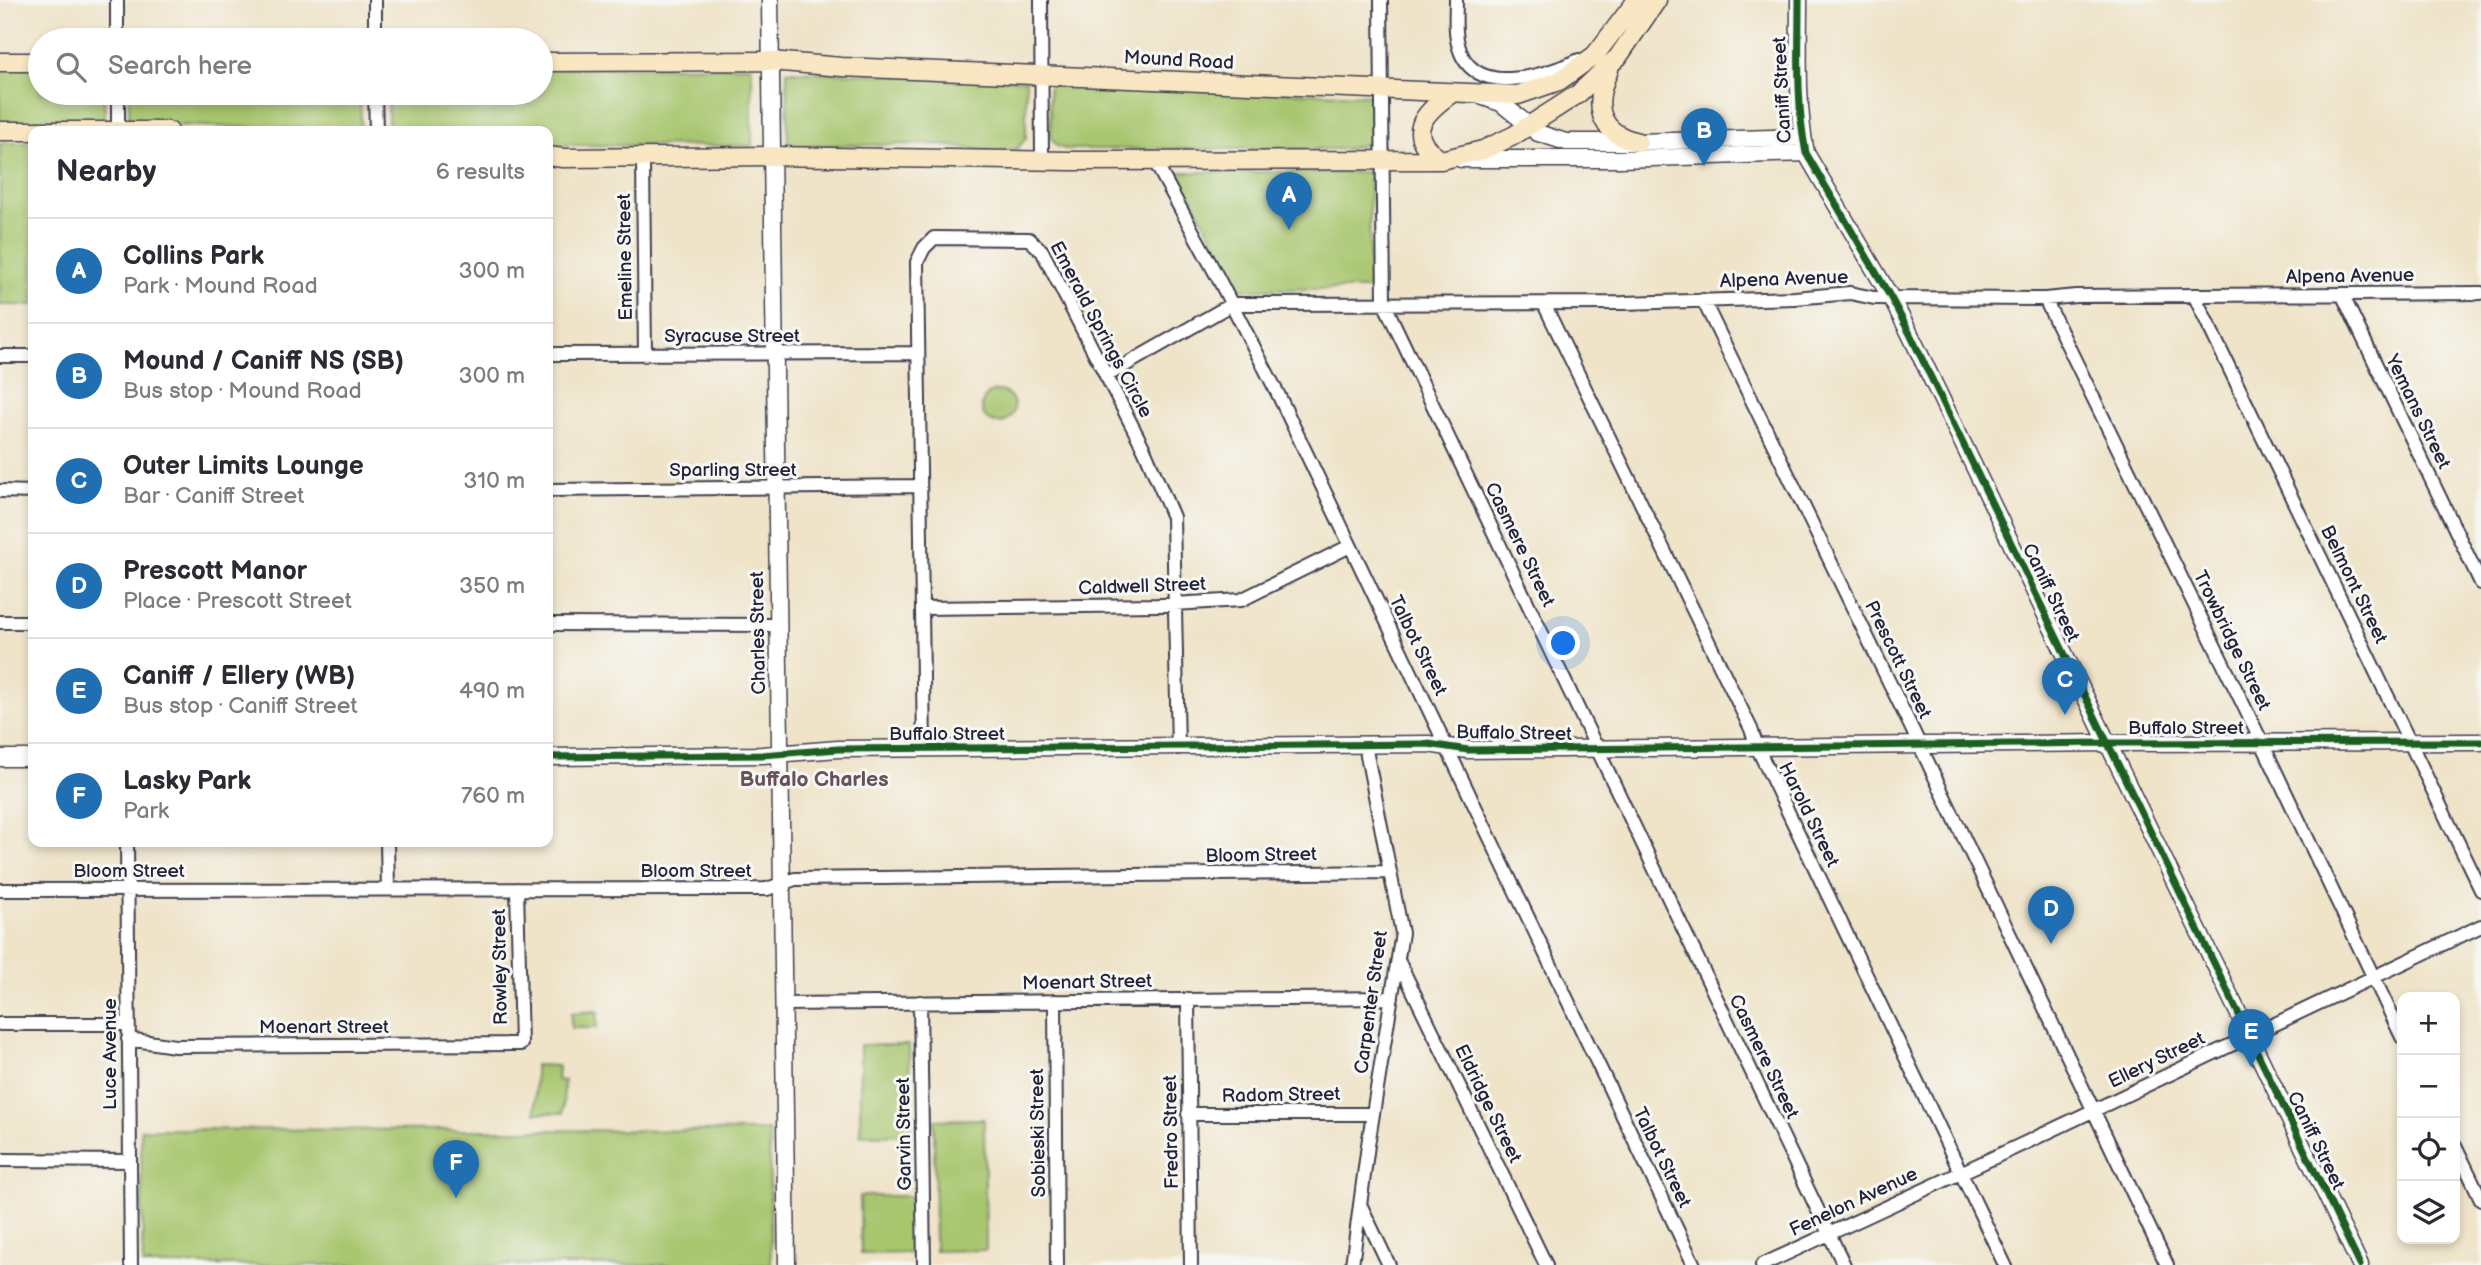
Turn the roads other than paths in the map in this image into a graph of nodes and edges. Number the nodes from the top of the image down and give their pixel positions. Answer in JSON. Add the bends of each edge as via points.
{"nodes":[{"id":1,"x":117,"y":0,"type":"edge"},
{"id":2,"x":374,"y":0,"type":"edge"},
{"id":3,"x":770,"y":0,"type":"edge"},
{"id":4,"x":1041,"y":0,"type":"edge"},
{"id":5,"x":1381,"y":0,"type":"edge"},
{"id":6,"x":1456,"y":0,"type":"edge"},
{"id":7,"x":1637,"y":0,"type":"edge"},
{"id":8,"x":1657,"y":0,"type":"edge"},
{"id":9,"x":1800,"y":0,"type":"edge"},
{"id":10,"x":117,"y":28,"type":"edge"},
{"id":11,"x":375,"y":28,"type":"edge"},
{"id":12,"x":1611,"y":52,"type":"junction"},
{"id":13,"x":770,"y":61,"type":"junction"},
{"id":14,"x":0,"y":62,"type":"edge"},
{"id":15,"x":28,"y":62,"type":"edge"},
{"id":16,"x":553,"y":62,"type":"edge"},
{"id":17,"x":1043,"y":74,"type":"junction"},
{"id":18,"x":1382,"y":89,"type":"junction"},
{"id":19,"x":1452,"y":93,"type":"junction"},
{"id":20,"x":1478,"y":95,"type":"junction"},
{"id":21,"x":118,"y":105,"type":"edge"},
{"id":22,"x":375,"y":105,"type":"edge"},
{"id":23,"x":118,"y":126,"type":"edge"},
{"id":24,"x":376,"y":126,"type":"edge"},
{"id":25,"x":1528,"y":126,"type":"junction"},
{"id":26,"x":0,"y":131,"type":"edge"},
{"id":27,"x":28,"y":131,"type":"edge"},
{"id":28,"x":1638,"y":142,"type":"junction"},
{"id":29,"x":1804,"y":145,"type":"junction"},
{"id":30,"x":771,"y":156,"type":"junction"},
{"id":31,"x":553,"y":157,"type":"edge"},
{"id":32,"x":643,"y":159,"type":"junction"},
{"id":33,"x":1042,"y":160,"type":"junction"},
{"id":34,"x":1154,"y":160,"type":"junction"},
{"id":35,"x":1381,"y":160,"type":"junction"},
{"id":36,"x":1441,"y":160,"type":"junction"},
{"id":37,"x":2481,"y":293,"type":"edge"},
{"id":38,"x":2342,"y":294,"type":"junction"},
{"id":39,"x":2194,"y":295,"type":"junction"},
{"id":40,"x":1891,"y":298,"type":"junction"},
{"id":41,"x":2045,"y":299,"type":"junction"},
{"id":42,"x":1703,"y":300,"type":"junction"},
{"id":43,"x":1384,"y":303,"type":"junction"},
{"id":44,"x":1232,"y":304,"type":"junction"},
{"id":45,"x":1544,"y":304,"type":"junction"},
{"id":46,"x":917,"y":353,"type":"junction"},
{"id":47,"x":553,"y":354,"type":"edge"},
{"id":48,"x":774,"y":354,"type":"junction"},
{"id":49,"x":28,"y":355,"type":"edge"},
{"id":50,"x":645,"y":355,"type":"junction"},
{"id":51,"x":0,"y":356,"type":"edge"},
{"id":52,"x":1107,"y":376,"type":"junction"},
{"id":53,"x":919,"y":486,"type":"junction"},
{"id":54,"x":776,"y":488,"type":"junction"},
{"id":55,"x":553,"y":490,"type":"edge"},
{"id":56,"x":0,"y":491,"type":"edge"},
{"id":57,"x":28,"y":492,"type":"edge"},
{"id":58,"x":1350,"y":547,"type":"junction"},
{"id":59,"x":2481,"y":583,"type":"edge"},
{"id":60,"x":1175,"y":604,"type":"junction"},
{"id":61,"x":923,"y":608,"type":"junction"},
{"id":62,"x":0,"y":622,"type":"edge"},
{"id":63,"x":28,"y":622,"type":"edge"},
{"id":64,"x":553,"y":624,"type":"edge"},
{"id":65,"x":778,"y":625,"type":"junction"},
{"id":66,"x":2410,"y":742,"type":"junction"},
{"id":67,"x":2481,"y":742,"type":"edge"},
{"id":68,"x":2108,"y":743,"type":"junction"},
{"id":69,"x":2262,"y":743,"type":"junction"},
{"id":70,"x":1366,"y":745,"type":"junction"},
{"id":71,"x":1918,"y":746,"type":"junction"},
{"id":72,"x":1446,"y":747,"type":"junction"},
{"id":73,"x":1757,"y":747,"type":"junction"},
{"id":74,"x":924,"y":748,"type":"junction"},
{"id":75,"x":1178,"y":748,"type":"junction"},
{"id":76,"x":1596,"y":749,"type":"junction"},
{"id":77,"x":780,"y":753,"type":"junction"},
{"id":78,"x":553,"y":757,"type":"edge"},
{"id":79,"x":0,"y":758,"type":"edge"},
{"id":80,"x":28,"y":758,"type":"edge"},
{"id":81,"x":127,"y":847,"type":"edge"},
{"id":82,"x":387,"y":847,"type":"edge"},
{"id":83,"x":1390,"y":872,"type":"junction"},
{"id":84,"x":781,"y":885,"type":"junction"},
{"id":85,"x":388,"y":889,"type":"junction"},
{"id":86,"x":517,"y":889,"type":"junction"},
{"id":87,"x":0,"y":890,"type":"edge"},
{"id":88,"x":127,"y":890,"type":"junction"},
{"id":89,"x":2481,"y":890,"type":"edge"},
{"id":90,"x":2481,"y":926,"type":"edge"},
{"id":91,"x":1398,"y":959,"type":"junction"},
{"id":92,"x":2373,"y":978,"type":"junction"},
{"id":93,"x":1392,"y":998,"type":"junction"},
{"id":94,"x":1188,"y":999,"type":"junction"},
{"id":95,"x":1055,"y":1001,"type":"junction"},
{"id":96,"x":920,"y":1002,"type":"junction"},
{"id":97,"x":783,"y":1004,"type":"junction"},
{"id":98,"x":0,"y":1024,"type":"edge"},
{"id":99,"x":128,"y":1024,"type":"junction"},
{"id":100,"x":2397,"y":1027,"type":"edge"},
{"id":101,"x":2250,"y":1036,"type":"junction"},
{"id":102,"x":128,"y":1039,"type":"junction"},
{"id":103,"x":521,"y":1044,"type":"joint"},
{"id":104,"x":2093,"y":1111,"type":"junction"},
{"id":105,"x":1188,"y":1114,"type":"junction"},
{"id":106,"x":1373,"y":1114,"type":"junction"},
{"id":107,"x":2460,"y":1155,"type":"edge"},
{"id":108,"x":0,"y":1160,"type":"edge"},
{"id":109,"x":129,"y":1161,"type":"junction"},
{"id":110,"x":1960,"y":1171,"type":"junction"},
{"id":111,"x":2481,"y":1199,"type":"edge"},
{"id":112,"x":1360,"y":1204,"type":"junction"},
{"id":113,"x":1829,"y":1234,"type":"junction"},
{"id":114,"x":131,"y":1265,"type":"edge"},
{"id":115,"x":787,"y":1265,"type":"edge"},
{"id":116,"x":924,"y":1265,"type":"edge"},
{"id":117,"x":1058,"y":1265,"type":"edge"},
{"id":118,"x":1191,"y":1265,"type":"edge"},
{"id":119,"x":1352,"y":1265,"type":"edge"},
{"id":120,"x":1389,"y":1265,"type":"edge"},
{"id":121,"x":1546,"y":1265,"type":"edge"},
{"id":122,"x":1694,"y":1265,"type":"edge"},
{"id":123,"x":1762,"y":1265,"type":"edge"},
{"id":124,"x":1844,"y":1265,"type":"edge"},
{"id":125,"x":2005,"y":1265,"type":"edge"},
{"id":126,"x":2167,"y":1265,"type":"edge"},
{"id":127,"x":2360,"y":1265,"type":"edge"}],
"edges":[{"from":1,"to":10,"type":"street"},
{"from":2,"to":11,"type":"street"},
{"from":3,"to":13,"type":"street","name":"Charles Street"},
{"from":4,"to":17,"type":"street"},
{"from":5,"to":18,"type":"street","name":"Casmere Street"},
{"from":6,"to":12,"type":"street","via":[[1460,52],[1471,68],[1491,78],[1515,79],[1552,71]]},
{"from":7,"to":12,"type":"main road"},
{"from":8,"to":12,"type":"main road"},
{"from":9,"to":29,"type":"street","name":"Caniff Street"},
{"from":12,"to":20,"type":"main road","via":[[1559,81],[1518,95]]},
{"from":12,"to":25,"type":"main road","via":[[1578,94]]},
{"from":12,"to":28,"type":"main road","via":[[1600,92],[1601,110],[1615,133]]},
{"from":13,"to":16,"type":"main road","name":"Mound Road"},
{"from":13,"to":17,"type":"main road","name":"Mound Road"},
{"from":13,"to":30,"type":"street","name":"Charles Street"},
{"from":14,"to":15,"type":"main road"},
{"from":17,"to":18,"type":"main road","name":"Mound Road"},
{"from":17,"to":33,"type":"street"},
{"from":18,"to":19,"type":"main road","name":"Mound Road"},
{"from":18,"to":35,"type":"street","name":"Casmere Street"},
{"from":19,"to":20,"type":"main road","name":"Mound Road"},
{"from":19,"to":36,"type":"main road","via":[[1431,108],[1420,132],[1427,150]]},
{"from":20,"to":25,"type":"street","name":"Mound Road","via":[[1501,103]]},
{"from":21,"to":23,"type":"street"},
{"from":22,"to":24,"type":"street"},
{"from":25,"to":28,"type":"street","name":"Mound Road","via":[[1566,142]]},
{"from":25,"to":36,"type":"main road","via":[[1483,150]]},
{"from":26,"to":27,"type":"main road"},
{"from":28,"to":29,"type":"street","name":"Mound Road"},
{"from":29,"to":36,"type":"street","via":[[1620,159]]},
{"from":29,"to":40,"type":"street","name":"Caniff Street"},
{"from":30,"to":32,"type":"main road"},
{"from":30,"to":33,"type":"main road"},
{"from":30,"to":48,"type":"street","name":"Charles Street"},
{"from":31,"to":32,"type":"main road"},
{"from":32,"to":50,"type":"street","name":"Emeline Street"},
{"from":33,"to":34,"type":"main road"},
{"from":34,"to":35,"type":"main road"},
{"from":34,"to":44,"type":"street","name":"Talbot Street"},
{"from":35,"to":36,"type":"main road"},
{"from":35,"to":43,"type":"street","name":"Casmere Street"},
{"from":37,"to":38,"type":"street","name":"Alpena Avenue"},
{"from":38,"to":39,"type":"street","name":"Alpena Avenue"},
{"from":38,"to":59,"type":"street","name":"Yemans Street"},
{"from":39,"to":41,"type":"street","name":"Alpena Avenue"},
{"from":39,"to":66,"type":"street","name":"Belmont Street"},
{"from":40,"to":41,"type":"street","name":"Alpena Avenue"},
{"from":40,"to":42,"type":"street","name":"Alpena Avenue","via":[[1850,293]]},
{"from":40,"to":68,"type":"street","name":"Caniff Street"},
{"from":41,"to":69,"type":"street","name":"Trowbridge Street"},
{"from":42,"to":45,"type":"street","name":"Alpena Avenue"},
{"from":42,"to":71,"type":"street","name":"Prescott Street"},
{"from":43,"to":44,"type":"street","name":"Alpena Avenue"},
{"from":43,"to":45,"type":"street","name":"Alpena Avenue"},
{"from":43,"to":76,"type":"street","name":"Casmere Street"},
{"from":44,"to":52,"type":"street","name":"Alpena Avenue"},
{"from":44,"to":58,"type":"street","name":"Talbot Street"},
{"from":45,"to":73,"type":"street","name":"Harold Street"},
{"from":46,"to":48,"type":"street","name":"Syracuse Street"},
{"from":46,"to":52,"type":"street","name":"Emerald Springs Circle","via":[[917,262],[924,248],[934,238],[1029,239],[1042,251]]},
{"from":46,"to":53,"type":"street","name":"Emerald Springs Circle"},
{"from":47,"to":50,"type":"street","name":"Syracuse Street"},
{"from":48,"to":50,"type":"street","name":"Syracuse Street"},
{"from":48,"to":54,"type":"street","name":"Charles Street"},
{"from":49,"to":51,"type":"street"},
{"from":52,"to":60,"type":"street","name":"Emerald Springs Circle","via":[[1173,517]]},
{"from":53,"to":54,"type":"street","name":"Sparling Street"},
{"from":53,"to":61,"type":"street","name":"Emerald Springs Circle"},
{"from":54,"to":55,"type":"street","name":"Sparling Street"},
{"from":54,"to":65,"type":"street","name":"Charles Street"},
{"from":56,"to":57,"type":"street"},
{"from":58,"to":60,"type":"street","name":"Caldwell Street","via":[[1241,600]]},
{"from":58,"to":72,"type":"street","name":"Talbot Street"},
{"from":60,"to":61,"type":"street","name":"Caldwell Street"},
{"from":60,"to":75,"type":"street","name":"Emerald Springs Circle"},
{"from":61,"to":74,"type":"street","name":"Emerald Springs Circle"},
{"from":62,"to":63,"type":"street"},
{"from":64,"to":65,"type":"street"},
{"from":65,"to":77,"type":"street","name":"Charles Street"},
{"from":66,"to":67,"type":"street","name":"Buffalo Street"},
{"from":66,"to":69,"type":"street","name":"Buffalo Street"},
{"from":66,"to":89,"type":"street","name":"Belmont Street"},
{"from":68,"to":69,"type":"street","name":"Buffalo Street"},
{"from":68,"to":71,"type":"street","name":"Buffalo Street"},
{"from":68,"to":101,"type":"street","name":"Caniff Street"},
{"from":69,"to":92,"type":"street","name":"Trowbridge Street"},
{"from":70,"to":72,"type":"street","name":"Buffalo Street"},
{"from":70,"to":75,"type":"street","name":"Buffalo Street"},
{"from":70,"to":83,"type":"street","name":"Carpenter Street"},
{"from":71,"to":73,"type":"street","name":"Buffalo Street"},
{"from":71,"to":104,"type":"street","name":"Prescott Street"},
{"from":72,"to":76,"type":"street","name":"Buffalo Street"},
{"from":72,"to":122,"type":"street","name":"Talbot Street"},
{"from":73,"to":76,"type":"street","name":"Buffalo Street"},
{"from":73,"to":110,"type":"street","name":"Harold Street"},
{"from":74,"to":75,"type":"street","name":"Buffalo Street"},
{"from":74,"to":77,"type":"street","name":"Buffalo Street"},
{"from":76,"to":113,"type":"street","name":"Casmere Street"},
{"from":77,"to":78,"type":"street","name":"Buffalo Street"},
{"from":77,"to":84,"type":"street","name":"Charles Street"},
{"from":79,"to":80,"type":"street"},
{"from":81,"to":88,"type":"street","name":"Luce Avenue"},
{"from":82,"to":85,"type":"street"},
{"from":83,"to":84,"type":"street","name":"Bloom Street","via":[[795,879]]},
{"from":83,"to":91,"type":"street","name":"Carpenter Street","via":[[1401,920]]},
{"from":84,"to":86,"type":"street","name":"Bloom Street","via":[[767,889]]},
{"from":84,"to":97,"type":"street","name":"Charles Street"},
{"from":85,"to":86,"type":"street","name":"Bloom Street"},
{"from":85,"to":88,"type":"street","name":"Bloom Street"},
{"from":86,"to":103,"type":"street","name":"Rowley Street"},
{"from":87,"to":88,"type":"street","name":"Bloom Street"},
{"from":88,"to":99,"type":"street","name":"Luce Avenue"},
{"from":90,"to":92,"type":"street","name":"Ellery Street"},
{"from":91,"to":93,"type":"street","name":"Carpenter Street"},
{"from":91,"to":121,"type":"street","name":"Eldridge Street"},
{"from":92,"to":100,"type":"street","name":"Trowbridge Street"},
{"from":92,"to":101,"type":"street","name":"Ellery Street"},
{"from":93,"to":94,"type":"street","name":"Moenart Street"},
{"from":93,"to":106,"type":"street","name":"Carpenter Street"},
{"from":94,"to":95,"type":"street","name":"Moenart Street"},
{"from":94,"to":105,"type":"street","name":"Fredro Street"},
{"from":95,"to":96,"type":"street","name":"Moenart Street"},
{"from":95,"to":117,"type":"street","name":"Sobieski Street"},
{"from":96,"to":97,"type":"street","name":"Moenart Street"},
{"from":96,"to":116,"type":"street","name":"Garvin Street"},
{"from":97,"to":115,"type":"street","name":"Charles Street"},
{"from":98,"to":99,"type":"street"},
{"from":99,"to":102,"type":"street","name":"Luce Avenue"},
{"from":101,"to":104,"type":"street","name":"Ellery Street"},
{"from":101,"to":127,"type":"street","name":"Caniff Street"},
{"from":102,"to":103,"type":"street","name":"Moenart Street","via":[[175,1046]]},
{"from":102,"to":109,"type":"street","name":"Luce Avenue"},
{"from":104,"to":110,"type":"street","name":"Ellery Street"},
{"from":104,"to":126,"type":"street","name":"Prescott Street"},
{"from":105,"to":106,"type":"street","name":"Radom Street"},
{"from":105,"to":118,"type":"street","name":"Fredro Street"},
{"from":106,"to":112,"type":"street","name":"Carpenter Street"},
{"from":107,"to":111,"type":"street"},
{"from":108,"to":109,"type":"street"},
{"from":109,"to":114,"type":"street","name":"Luce Avenue"},
{"from":110,"to":113,"type":"street","name":"Fenelon Avenue"},
{"from":110,"to":125,"type":"street","name":"Harold Street"},
{"from":112,"to":119,"type":"street","name":"Carpenter Street"},
{"from":112,"to":120,"type":"street"},
{"from":113,"to":123,"type":"street","name":"Fenelon Avenue"},
{"from":113,"to":124,"type":"street","name":"Casmere Street"}]}
